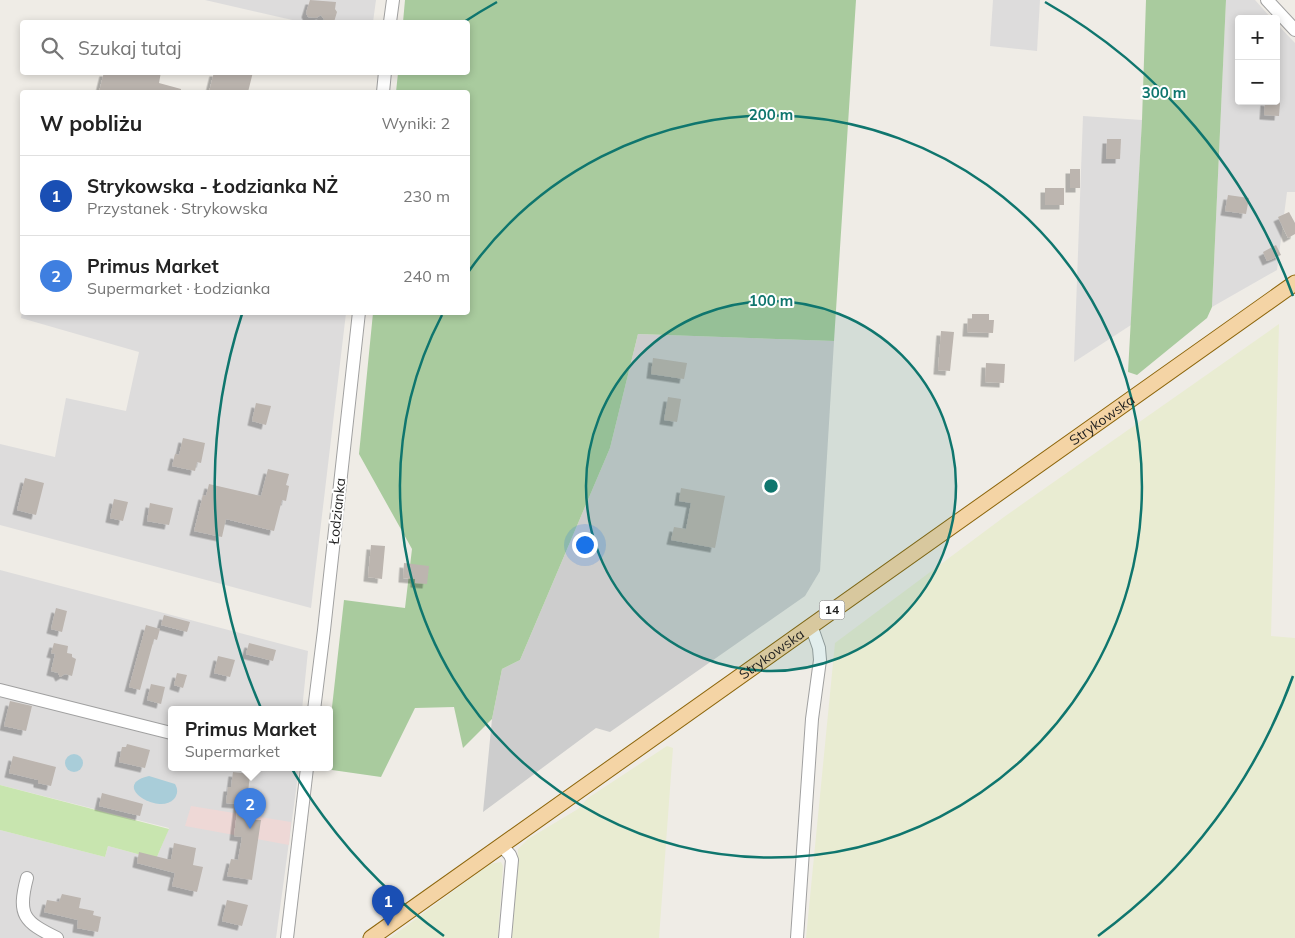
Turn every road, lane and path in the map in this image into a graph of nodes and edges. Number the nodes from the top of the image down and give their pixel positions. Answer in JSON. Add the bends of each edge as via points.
{"nodes":[{"id":1,"x":393,"y":0,"type":"edge"},
{"id":2,"x":1267,"y":0,"type":"edge"},
{"id":3,"x":390,"y":20,"type":"edge"},
{"id":4,"x":1295,"y":30,"type":"edge"},
{"id":5,"x":385,"y":75,"type":"edge"},
{"id":6,"x":383,"y":90,"type":"edge"},
{"id":7,"x":1295,"y":283,"type":"edge"},
{"id":8,"x":359,"y":315,"type":"edge"},
{"id":9,"x":811,"y":625,"type":"junction"},
{"id":10,"x":0,"y":690,"type":"edge"},
{"id":11,"x":314,"y":706,"type":"edge"},
{"id":12,"x":168,"y":732,"type":"edge"},
{"id":13,"x":307,"y":771,"type":"edge"},
{"id":14,"x":501,"y":845,"type":"junction"},
{"id":15,"x":27,"y":878,"type":"dead end"},
{"id":16,"x":57,"y":938,"type":"edge"},
{"id":17,"x":287,"y":938,"type":"edge"},
{"id":18,"x":370,"y":938,"type":"edge"},
{"id":19,"x":505,"y":938,"type":"edge"},
{"id":20,"x":797,"y":938,"type":"edge"}],
"edges":[{"from":1,"to":3,"type":"street"},
{"from":2,"to":4,"type":"street"},
{"from":5,"to":6,"type":"street"},
{"from":7,"to":9,"type":"main road","name":"Strykowska","number":"14"},
{"from":8,"to":11,"type":"street","name":"Łodzianka"},
{"from":9,"to":14,"type":"main road","name":"Strykowska","number":"14"},
{"from":9,"to":20,"type":"street","via":[[820,660],[812,719]]},
{"from":10,"to":12,"type":"street"},
{"from":13,"to":17,"type":"street"},
{"from":14,"to":18,"type":"main road","name":"Strykowska","number":"14"},
{"from":14,"to":19,"type":"street","via":[[512,860]]},
{"from":15,"to":16,"type":"street","via":[[22,897],[25,915],[33,926]]}]}
